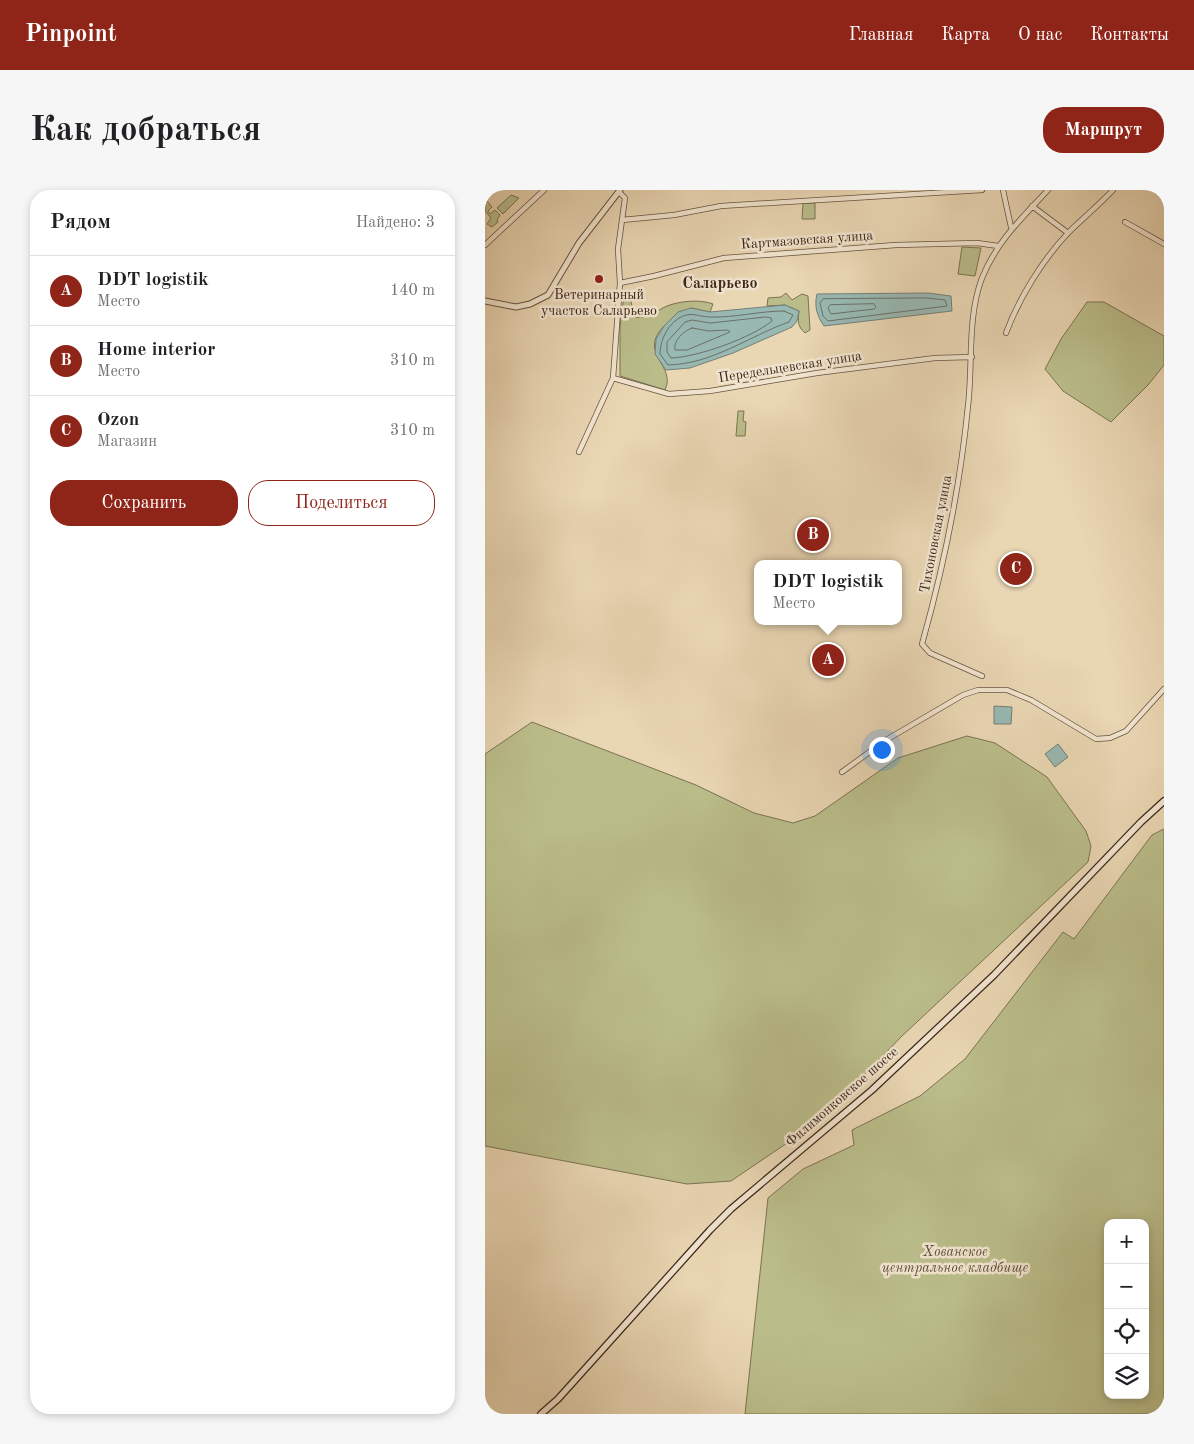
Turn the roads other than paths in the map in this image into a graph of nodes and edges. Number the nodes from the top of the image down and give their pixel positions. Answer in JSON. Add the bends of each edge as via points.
{"nodes":[{"id":1,"x":544,"y":190,"type":"edge"},
{"id":2,"x":982,"y":190,"type":"edge"},
{"id":3,"x":1003,"y":190,"type":"edge"},
{"id":4,"x":1048,"y":190,"type":"edge"},
{"id":5,"x":1113,"y":190,"type":"edge"},
{"id":6,"x":620,"y":191,"type":"edge"},
{"id":7,"x":1033,"y":206,"type":"junction"},
{"id":8,"x":622,"y":220,"type":"junction"},
{"id":9,"x":1125,"y":222,"type":"dead end"},
{"id":10,"x":1011,"y":227,"type":"junction"},
{"id":11,"x":1068,"y":233,"type":"junction"},
{"id":12,"x":1164,"y":244,"type":"edge"},
{"id":13,"x":485,"y":245,"type":"edge"},
{"id":14,"x":998,"y":246,"type":"junction"},
{"id":15,"x":620,"y":282,"type":"junction"},
{"id":16,"x":485,"y":301,"type":"edge"},
{"id":17,"x":1006,"y":333,"type":"dead end"},
{"id":18,"x":972,"y":357,"type":"junction"},
{"id":19,"x":613,"y":378,"type":"junction"},
{"id":20,"x":579,"y":452,"type":"dead end"},
{"id":21,"x":982,"y":676,"type":"dead end"},
{"id":22,"x":1164,"y":689,"type":"edge"},
{"id":23,"x":842,"y":772,"type":"dead end"},
{"id":24,"x":1164,"y":801,"type":"edge"},
{"id":25,"x":541,"y":1414,"type":"edge"}],
"edges":[{"from":1,"to":13,"type":"street"},
{"from":2,"to":8,"type":"street","via":[[721,206]]},
{"from":3,"to":10,"type":"street"},
{"from":4,"to":7,"type":"street"},
{"from":5,"to":11,"type":"street"},
{"from":6,"to":8,"type":"street","via":[[625,198]]},
{"from":6,"to":16,"type":"street","via":[[579,242],[548,294],[516,307]]},
{"from":7,"to":10,"type":"street"},
{"from":7,"to":11,"type":"street"},
{"from":8,"to":15,"type":"street","via":[[618,248]]},
{"from":9,"to":12,"type":"street"},
{"from":10,"to":14,"type":"street"},
{"from":11,"to":17,"type":"street","via":[[1035,279]]},
{"from":14,"to":15,"type":"street","name":"Картмазовская улица","via":[[977,243],[895,245],[724,258]]},
{"from":14,"to":18,"type":"street","via":[[975,300]]},
{"from":15,"to":19,"type":"street"},
{"from":18,"to":19,"type":"street","name":"Передельцевская улица","via":[[817,373],[710,391],[669,394]]},
{"from":18,"to":21,"type":"street","name":"Тихоновская улица","via":[[953,511],[938,589],[922,644],[929,653]]},
{"from":19,"to":20,"type":"street"},
{"from":22,"to":23,"type":"street","via":[[1126,731],[1097,739],[1031,700],[1007,690],[978,690],[963,694],[886,740]]},
{"from":24,"to":25,"type":"main road","name":"Филимонковское шоссе","via":[[987,982],[872,1090],[720,1220],[559,1399]]}]}
